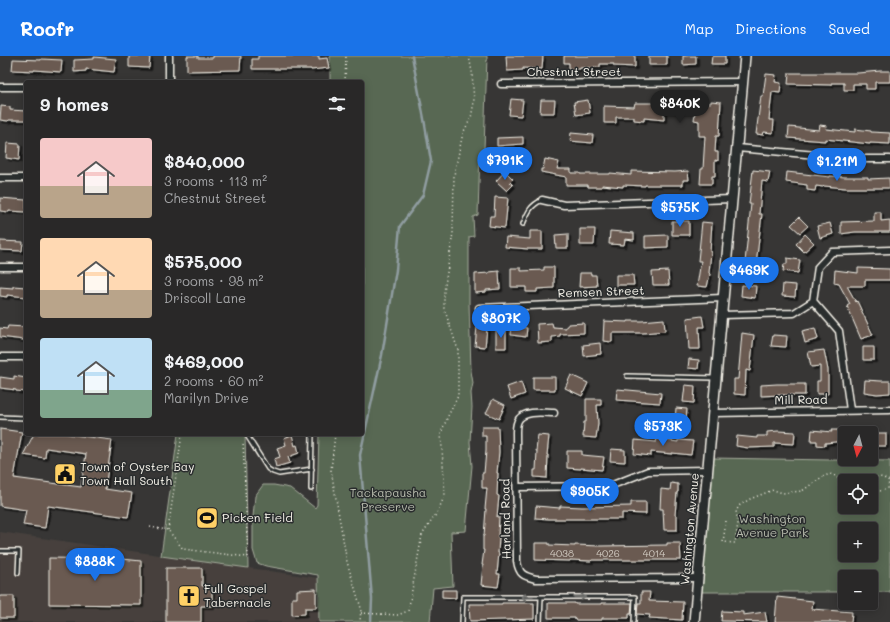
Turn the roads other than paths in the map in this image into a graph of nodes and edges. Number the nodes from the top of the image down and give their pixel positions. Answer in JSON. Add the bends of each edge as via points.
{"nodes":[{"id":1,"x":169,"y":56,"type":"edge"},
{"id":2,"x":745,"y":56,"type":"edge"},
{"id":3,"x":169,"y":80,"type":"edge"},
{"id":4,"x":743,"y":82,"type":"junction"},
{"id":5,"x":501,"y":84,"type":"dead end"},
{"id":6,"x":0,"y":87,"type":"edge"},
{"id":7,"x":24,"y":87,"type":"edge"},
{"id":8,"x":737,"y":148,"type":"junction"},
{"id":9,"x":890,"y":159,"type":"edge"},
{"id":10,"x":0,"y":178,"type":"edge"},
{"id":11,"x":24,"y":178,"type":"edge"},
{"id":12,"x":542,"y":200,"type":"joint"},
{"id":13,"x":732,"y":200,"type":"junction"},
{"id":14,"x":523,"y":224,"type":"dead end"},
{"id":15,"x":890,"y":250,"type":"edge"},
{"id":16,"x":0,"y":267,"type":"edge"},
{"id":17,"x":24,"y":267,"type":"edge"},
{"id":18,"x":723,"y":298,"type":"junction"},
{"id":19,"x":813,"y":301,"type":"junction"},
{"id":20,"x":479,"y":308,"type":"dead end"},
{"id":21,"x":722,"y":315,"type":"junction"},
{"id":22,"x":0,"y":357,"type":"edge"},
{"id":23,"x":24,"y":357,"type":"edge"},
{"id":24,"x":627,"y":376,"type":"dead end"},
{"id":25,"x":716,"y":378,"type":"junction"},
{"id":26,"x":850,"y":410,"type":"junction"},
{"id":27,"x":890,"y":410,"type":"edge"},
{"id":28,"x":554,"y":413,"type":"dead end"},
{"id":29,"x":713,"y":413,"type":"junction"},
{"id":30,"x":0,"y":417,"type":"edge"},
{"id":31,"x":24,"y":418,"type":"edge"},
{"id":32,"x":247,"y":436,"type":"edge"},
{"id":33,"x":312,"y":436,"type":"edge"},
{"id":34,"x":312,"y":469,"type":"junction"},
{"id":35,"x":708,"y":470,"type":"junction"},
{"id":36,"x":517,"y":487,"type":"junction"},
{"id":37,"x":311,"y":489,"type":"dead end"},
{"id":38,"x":0,"y":551,"type":"edge"},
{"id":39,"x":18,"y":573,"type":"dead end"},
{"id":40,"x":698,"y":578,"type":"junction"},
{"id":41,"x":541,"y":597,"type":"junction"},
{"id":42,"x":462,"y":622,"type":"edge"},
{"id":43,"x":540,"y":622,"type":"edge"},
{"id":44,"x":634,"y":622,"type":"edge"},
{"id":45,"x":694,"y":622,"type":"edge"}],
"edges":[{"from":1,"to":3,"type":"street"},
{"from":2,"to":4,"type":"street","name":"Washington Avenue"},
{"from":4,"to":5,"type":"street","name":"Chestnut Street"},
{"from":4,"to":8,"type":"street","name":"Washington Avenue"},
{"from":6,"to":7,"type":"street"},
{"from":8,"to":9,"type":"street","via":[[862,159]]},
{"from":8,"to":13,"type":"street","name":"Washington Avenue"},
{"from":10,"to":11,"type":"street"},
{"from":12,"to":13,"type":"street","via":[[564,205]]},
{"from":12,"to":14,"type":"lane","via":[[531,207]]},
{"from":13,"to":18,"type":"street","name":"Washington Avenue"},
{"from":15,"to":19,"type":"street","via":[[832,252],[818,267]]},
{"from":16,"to":17,"type":"street"},
{"from":18,"to":20,"type":"street","name":"Remsen Street"},
{"from":18,"to":21,"type":"street","name":"Washington Avenue"},
{"from":19,"to":21,"type":"street","via":[[794,314]]},
{"from":19,"to":26,"type":"street","via":[[839,331]]},
{"from":21,"to":25,"type":"street","name":"Washington Avenue"},
{"from":22,"to":23,"type":"street"},
{"from":24,"to":25,"type":"lane"},
{"from":25,"to":29,"type":"street","name":"Washington Avenue"},
{"from":26,"to":27,"type":"street","name":"Mill Road"},
{"from":26,"to":29,"type":"street","name":"Mill Road"},
{"from":28,"to":36,"type":"street","name":"Harland Road","via":[[529,413],[516,425]]},
{"from":29,"to":35,"type":"street","name":"Washington Avenue"},
{"from":30,"to":31,"type":"lane"},
{"from":32,"to":34,"type":"lane","via":[[272,472],[279,474]]},
{"from":33,"to":34,"type":"lane"},
{"from":34,"to":37,"type":"lane"},
{"from":35,"to":36,"type":"street","via":[[648,471],[610,486]]},
{"from":35,"to":40,"type":"street","name":"Washington Avenue"},
{"from":36,"to":40,"type":"street","name":"Harland Road","via":[[517,561],[523,574],[536,579]]},
{"from":38,"to":39,"type":"lane","via":[[19,552]]},
{"from":40,"to":45,"type":"street","name":"Washington Avenue"},
{"from":41,"to":42,"type":"lane","one_way":true,"via":[[463,597]]},
{"from":41,"to":43,"type":"lane"},
{"from":41,"to":44,"type":"lane","one_way":true,"via":[[635,598]]}]}
